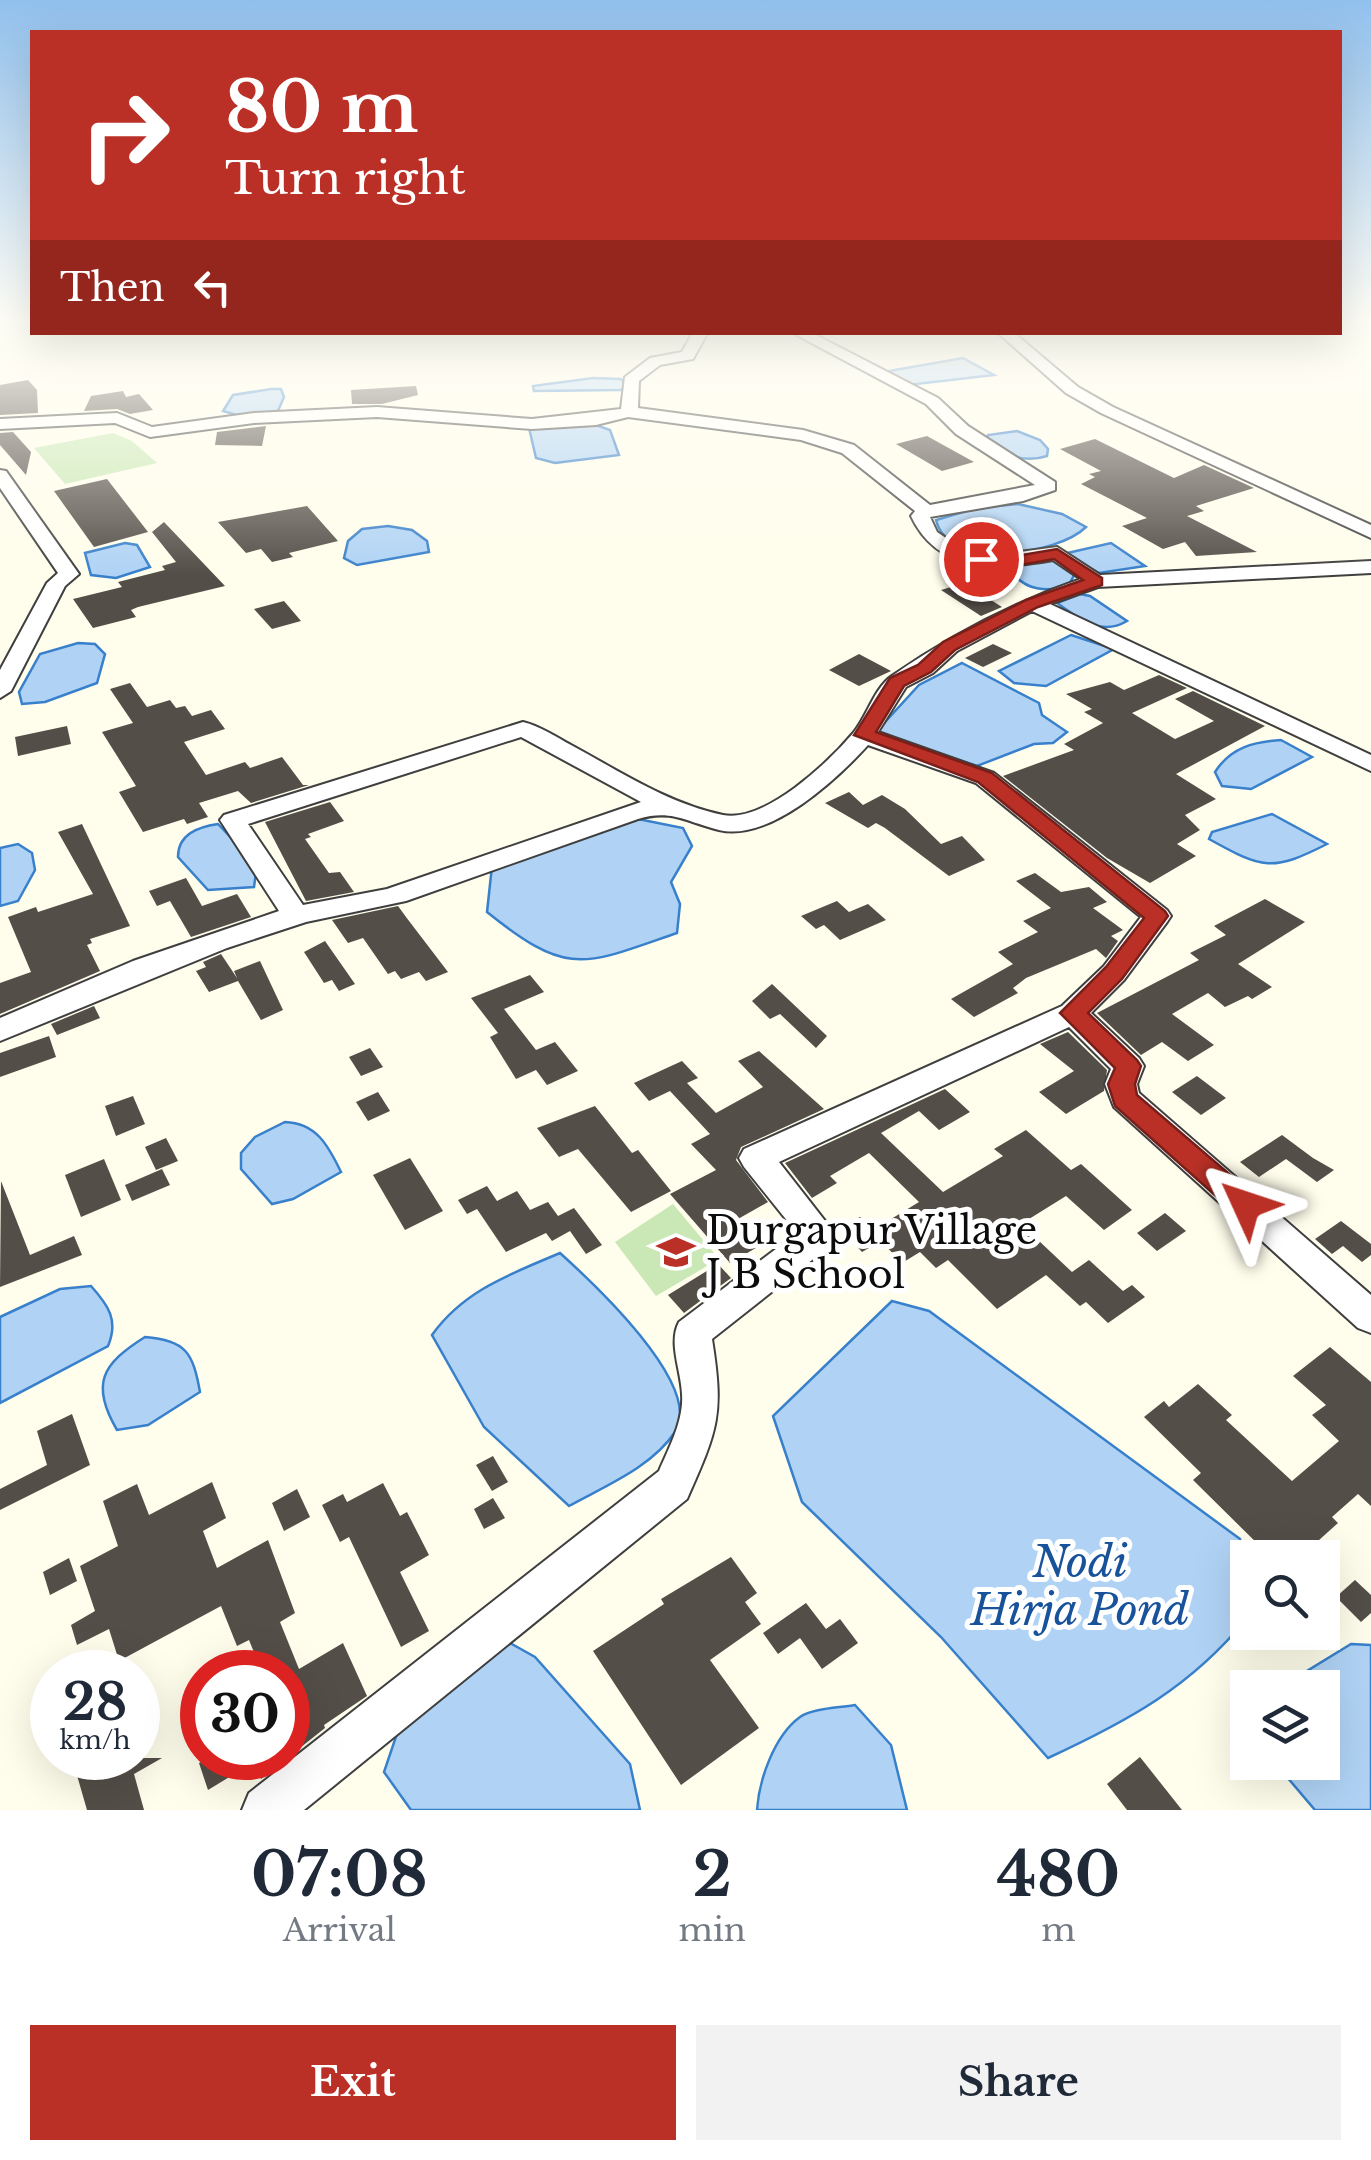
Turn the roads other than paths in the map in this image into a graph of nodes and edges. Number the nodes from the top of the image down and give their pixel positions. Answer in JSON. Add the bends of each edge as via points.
{"nodes":[{"id":1,"x":631,"y":404,"type":"edge"},
{"id":2,"x":936,"y":404,"type":"edge"},
{"id":3,"x":1097,"y":404,"type":"edge"},
{"id":4,"x":628,"y":412,"type":"junction"},
{"id":5,"x":0,"y":424,"type":"edge"},
{"id":6,"x":0,"y":475,"type":"edge"},
{"id":7,"x":926,"y":512,"type":"junction"},
{"id":8,"x":1371,"y":532,"type":"edge"},
{"id":9,"x":1371,"y":567,"type":"edge"},
{"id":10,"x":1096,"y":581,"type":"junction"},
{"id":11,"x":1032,"y":603,"type":"junction"},
{"id":12,"x":0,"y":691,"type":"edge"},
{"id":13,"x":864,"y":735,"type":"junction"},
{"id":14,"x":1371,"y":764,"type":"edge"},
{"id":15,"x":663,"y":804,"type":"junction"},
{"id":16,"x":296,"y":916,"type":"junction"},
{"id":17,"x":1073,"y":1013,"type":"junction"},
{"id":18,"x":0,"y":1030,"type":"edge"},
{"id":19,"x":1371,"y":1317,"type":"edge"},
{"id":20,"x":266,"y":1810,"type":"edge"}],
"edges":[{"from":1,"to":4,"type":"street"},
{"from":2,"to":7,"type":"street","via":[[962,430],[1049,486]]},
{"from":3,"to":8,"type":"street"},
{"from":4,"to":5,"type":"street","via":[[532,424],[342,414],[150,432],[117,418]]},
{"from":4,"to":7,"type":"street","via":[[803,435],[848,449]]},
{"from":6,"to":12,"type":"street","via":[[69,574],[56,583]]},
{"from":7,"to":10,"type":"street","via":[[920,516],[930,535],[960,554],[998,564],[1057,554]]},
{"from":9,"to":10,"type":"street"},
{"from":10,"to":11,"type":"street"},
{"from":11,"to":13,"type":"street","via":[[896,682]]},
{"from":11,"to":14,"type":"street"},
{"from":13,"to":15,"type":"street","via":[[830,772],[773,813],[726,824]]},
{"from":13,"to":17,"type":"street","via":[[985,778],[1157,916]]},
{"from":15,"to":16,"type":"street","via":[[394,895]]},
{"from":15,"to":16,"type":"street","via":[[523,729],[233,820]]},
{"from":16,"to":18,"type":"street","via":[[56,1003]]},
{"from":17,"to":19,"type":"street","via":[[1128,1066],[1125,1099]]},
{"from":17,"to":20,"type":"street","via":[[756,1158],[819,1235],[692,1333],[702,1398],[673,1485]]}]}
